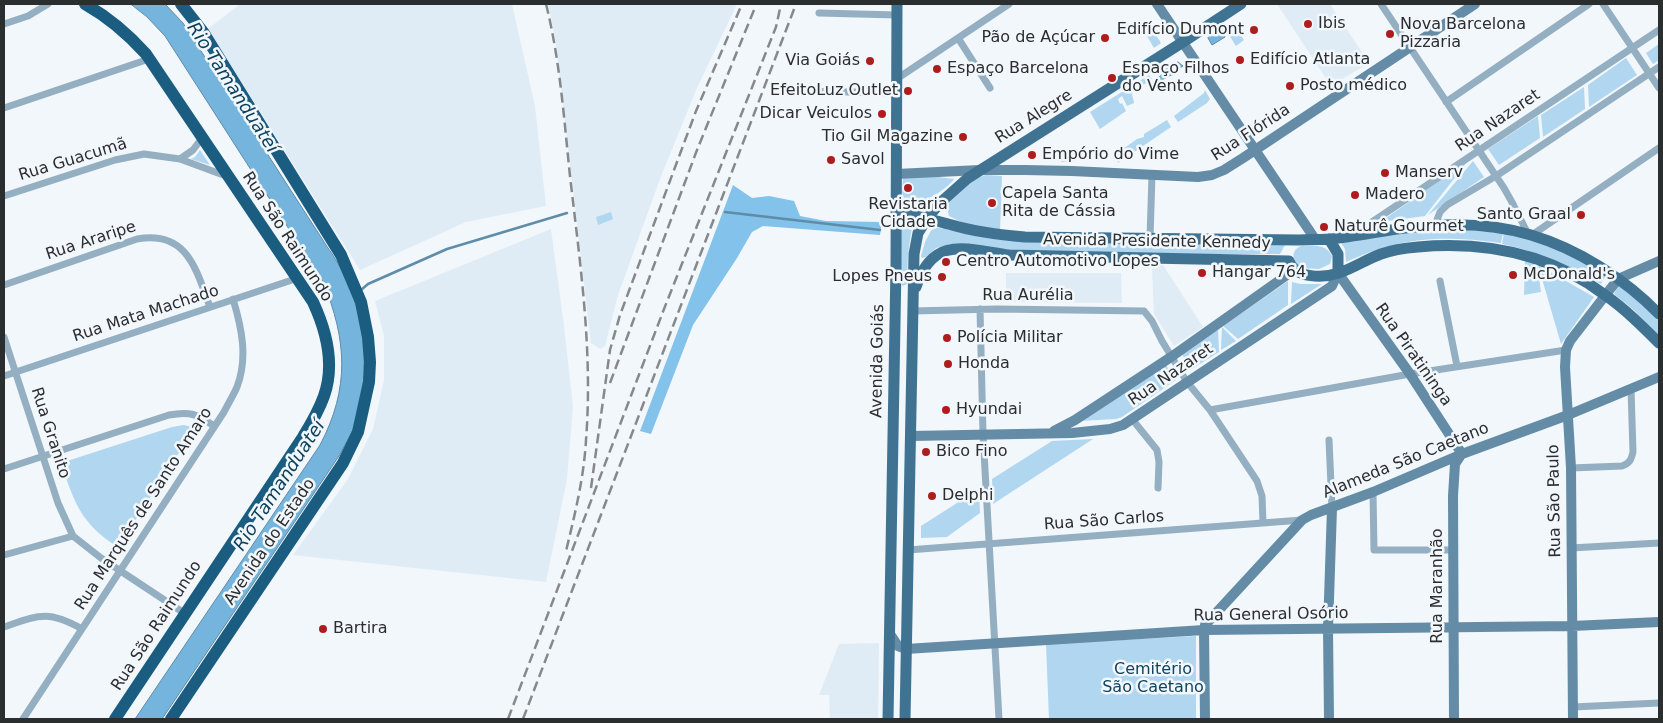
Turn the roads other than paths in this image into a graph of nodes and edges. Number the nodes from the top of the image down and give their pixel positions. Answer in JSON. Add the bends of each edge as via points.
{"nodes":[{"id":1,"x":48,"y":4,"type":"edge"},
{"id":2,"x":85,"y":4,"type":"edge"},
{"id":3,"x":181,"y":4,"type":"edge"},
{"id":4,"x":1008,"y":4,"type":"edge"},
{"id":5,"x":1157,"y":4,"type":"edge"},
{"id":6,"x":1241,"y":4,"type":"edge"},
{"id":7,"x":1381,"y":4,"type":"edge"},
{"id":8,"x":1475,"y":4,"type":"edge"},
{"id":9,"x":1590,"y":4,"type":"edge"},
{"id":10,"x":1603,"y":4,"type":"edge"},
{"id":11,"x":897,"y":9,"type":"edge"},
{"id":12,"x":819,"y":13,"type":"dead end"},
{"id":13,"x":4,"y":24,"type":"edge"},
{"id":14,"x":1659,"y":30,"type":"edge"},
{"id":15,"x":958,"y":38,"type":"junction"},
{"id":16,"x":1183,"y":42,"type":"junction"},
{"id":17,"x":1409,"y":47,"type":"junction"},
{"id":18,"x":1633,"y":48,"type":"junction"},
{"id":19,"x":149,"y":59,"type":"junction"},
{"id":20,"x":1659,"y":67,"type":"edge"},
{"id":21,"x":1650,"y":73,"type":"junction"},
{"id":22,"x":898,"y":78,"type":"junction"},
{"id":23,"x":990,"y":88,"type":"dead end"},
{"id":24,"x":1659,"y":88,"type":"edge"},
{"id":25,"x":801,"y":91,"type":"dead end"},
{"id":26,"x":897,"y":93,"type":"junction"},
{"id":27,"x":1446,"y":102,"type":"junction"},
{"id":28,"x":4,"y":108,"type":"edge"},
{"id":29,"x":202,"y":138,"type":"junction"},
{"id":30,"x":1659,"y":148,"type":"edge"},
{"id":31,"x":1255,"y":149,"type":"junction"},
{"id":32,"x":1479,"y":152,"type":"junction"},
{"id":33,"x":180,"y":159,"type":"junction"},
{"id":34,"x":980,"y":170,"type":"junction"},
{"id":35,"x":896,"y":174,"type":"junction"},
{"id":36,"x":1152,"y":175,"type":"junction"},
{"id":37,"x":228,"y":176,"type":"junction"},
{"id":38,"x":1496,"y":176,"type":"junction"},
{"id":39,"x":4,"y":196,"type":"edge"},
{"id":40,"x":896,"y":213,"type":"junction"},
{"id":41,"x":928,"y":217,"type":"junction"},
{"id":42,"x":1435,"y":225,"type":"junction"},
{"id":43,"x":1530,"y":234,"type":"junction"},
{"id":44,"x":1352,"y":235,"type":"junction"},
{"id":45,"x":1150,"y":238,"type":"junction"},
{"id":46,"x":1315,"y":239,"type":"junction"},
{"id":47,"x":1329,"y":239,"type":"junction"},
{"id":48,"x":1300,"y":240,"type":"junction"},
{"id":49,"x":1659,"y":262,"type":"edge"},
{"id":50,"x":896,"y":266,"type":"junction"},
{"id":51,"x":1292,"y":266,"type":"junction"},
{"id":52,"x":1338,"y":273,"type":"junction"},
{"id":53,"x":298,"y":278,"type":"junction"},
{"id":54,"x":1618,"y":279,"type":"junction"},
{"id":55,"x":1440,"y":281,"type":"dead end"},
{"id":56,"x":4,"y":284,"type":"edge"},
{"id":57,"x":1605,"y":294,"type":"junction"},
{"id":58,"x":913,"y":298,"type":"junction"},
{"id":59,"x":233,"y":299,"type":"junction"},
{"id":60,"x":210,"y":307,"type":"junction"},
{"id":61,"x":980,"y":309,"type":"junction"},
{"id":62,"x":912,"y":311,"type":"junction"},
{"id":63,"x":1659,"y":314,"type":"edge"},
{"id":64,"x":4,"y":338,"type":"edge"},
{"id":65,"x":1659,"y":343,"type":"edge"},
{"id":66,"x":1566,"y":350,"type":"junction"},
{"id":67,"x":1171,"y":357,"type":"junction"},
{"id":68,"x":1457,"y":366,"type":"junction"},
{"id":69,"x":15,"y":372,"type":"junction"},
{"id":70,"x":1410,"y":374,"type":"junction"},
{"id":71,"x":4,"y":376,"type":"edge"},
{"id":72,"x":1659,"y":377,"type":"edge"},
{"id":73,"x":1187,"y":382,"type":"junction"},
{"id":74,"x":1631,"y":389,"type":"junction"},
{"id":75,"x":1210,"y":410,"type":"junction"},
{"id":76,"x":1568,"y":415,"type":"junction"},
{"id":77,"x":1075,"y":420,"type":"junction"},
{"id":78,"x":1132,"y":420,"type":"junction"},
{"id":79,"x":214,"y":426,"type":"junction"},
{"id":80,"x":1085,"y":432,"type":"junction"},
{"id":81,"x":983,"y":434,"type":"junction"},
{"id":82,"x":1048,"y":434,"type":"junction"},
{"id":83,"x":911,"y":436,"type":"junction"},
{"id":84,"x":1329,"y":440,"type":"dead end"},
{"id":85,"x":1462,"y":454,"type":"junction"},
{"id":86,"x":43,"y":456,"type":"junction"},
{"id":87,"x":1571,"y":468,"type":"junction"},
{"id":88,"x":4,"y":469,"type":"edge"},
{"id":89,"x":1158,"y":488,"type":"dead end"},
{"id":90,"x":1373,"y":492,"type":"junction"},
{"id":91,"x":1332,"y":508,"type":"junction"},
{"id":92,"x":1302,"y":520,"type":"junction"},
{"id":93,"x":1264,"y":523,"type":"junction"},
{"id":94,"x":73,"y":536,"type":"junction"},
{"id":95,"x":990,"y":543,"type":"junction"},
{"id":96,"x":1659,"y":543,"type":"edge"},
{"id":97,"x":1571,"y":548,"type":"junction"},
{"id":98,"x":908,"y":550,"type":"junction"},
{"id":99,"x":1453,"y":550,"type":"junction"},
{"id":100,"x":4,"y":555,"type":"edge"},
{"id":101,"x":119,"y":570,"type":"junction"},
{"id":102,"x":184,"y":613,"type":"junction"},
{"id":103,"x":1659,"y":622,"type":"edge"},
{"id":104,"x":1572,"y":626,"type":"junction"},
{"id":105,"x":4,"y":627,"type":"edge"},
{"id":106,"x":1453,"y":627,"type":"junction"},
{"id":107,"x":82,"y":629,"type":"junction"},
{"id":108,"x":1328,"y":629,"type":"junction"},
{"id":109,"x":1204,"y":630,"type":"junction"},
{"id":110,"x":890,"y":634,"type":"junction"},
{"id":111,"x":996,"y":643,"type":"junction"},
{"id":112,"x":906,"y":649,"type":"junction"},
{"id":113,"x":1659,"y":703,"type":"edge"},
{"id":114,"x":1573,"y":707,"type":"junction"},
{"id":115,"x":23,"y":719,"type":"edge"},
{"id":116,"x":115,"y":719,"type":"edge"},
{"id":117,"x":171,"y":719,"type":"edge"},
{"id":118,"x":888,"y":719,"type":"edge"},
{"id":119,"x":905,"y":719,"type":"edge"},
{"id":120,"x":999,"y":719,"type":"edge"},
{"id":121,"x":1204,"y":719,"type":"edge"},
{"id":122,"x":1329,"y":719,"type":"edge"},
{"id":123,"x":1454,"y":719,"type":"edge"},
{"id":124,"x":1573,"y":719,"type":"edge"}],
"edges":[{"from":1,"to":13,"type":"street","via":[[28,16]]},
{"from":2,"to":19,"type":"highway","name":"Rua São Raimundo","via":[[131,38]]},
{"from":3,"to":117,"type":"highway","name":"Avenida do Estado","via":[[208,39],[341,255],[361,302],[370,362],[358,432],[343,463]]},
{"from":4,"to":15,"type":"street"},
{"from":5,"to":16,"type":"street"},
{"from":6,"to":16,"type":"main road","name":"Rua Alegre"},
{"from":7,"to":17,"type":"street"},
{"from":8,"to":17,"type":"street","name":"Rua Flórida"},
{"from":9,"to":27,"type":"street"},
{"from":10,"to":18,"type":"street"},
{"from":11,"to":12,"type":"street"},
{"from":11,"to":22,"type":"main road","name":"Avenida Goiás"},
{"from":14,"to":18,"type":"street","name":"Rua Nazaret"},
{"from":15,"to":22,"type":"street"},
{"from":15,"to":23,"type":"street"},
{"from":16,"to":31,"type":"street"},
{"from":16,"to":34,"type":"main road","name":"Rua Alegre"},
{"from":17,"to":27,"type":"street"},
{"from":17,"to":31,"type":"street","name":"Rua Flórida"},
{"from":18,"to":21,"type":"street"},
{"from":18,"to":32,"type":"street","name":"Rua Nazaret"},
{"from":19,"to":28,"type":"street"},
{"from":19,"to":29,"type":"highway","name":"Rua São Raimundo"},
{"from":20,"to":21,"type":"street"},
{"from":21,"to":24,"type":"street"},
{"from":21,"to":38,"type":"street"},
{"from":22,"to":26,"type":"main road","name":"Avenida Goiás"},
{"from":25,"to":26,"type":"street"},
{"from":26,"to":35,"type":"main road","name":"Avenida Goiás"},
{"from":27,"to":32,"type":"street"},
{"from":29,"to":33,"type":"street"},
{"from":29,"to":37,"type":"highway","name":"Rua São Raimundo"},
{"from":30,"to":43,"type":"street"},
{"from":31,"to":36,"type":"street","name":"Rua Flórida","via":[[1212,175]]},
{"from":31,"to":46,"type":"street"},
{"from":32,"to":38,"type":"street"},
{"from":32,"to":44,"type":"street","name":"Rua Nazaret"},
{"from":33,"to":37,"type":"street","name":"Rua Guacumã"},
{"from":33,"to":39,"type":"street","name":"Rua Guacumã","via":[[158,155],[131,156]]},
{"from":34,"to":35,"type":"street","name":"Rua Flórida"},
{"from":34,"to":36,"type":"street","name":"Rua Flórida"},
{"from":34,"to":41,"type":"main road","name":"Rua Alegre","via":[[956,188]]},
{"from":35,"to":40,"type":"main road","name":"Avenida Goiás"},
{"from":36,"to":45,"type":"street"},
{"from":37,"to":53,"type":"highway","name":"Rua São Raimundo"},
{"from":38,"to":42,"type":"street","via":[[1447,204]]},
{"from":38,"to":43,"type":"street"},
{"from":40,"to":41,"type":"main road","name":"Avenida Presidente Kennedy"},
{"from":40,"to":50,"type":"main road","name":"Avenida Goiás"},
{"from":41,"to":45,"type":"main road","name":"Avenida Presidente Kennedy","via":[[959,227],[1010,236]]},
{"from":41,"to":58,"type":"main road","name":"Avenida Goiás","via":[[915,245]]},
{"from":42,"to":43,"type":"main road","name":"Avenida Presidente Kennedy","via":[[1466,225]]},
{"from":42,"to":44,"type":"main road","name":"Avenida Presidente Kennedy"},
{"from":43,"to":54,"type":"main road","name":"Avenida Presidente Kennedy","via":[[1568,250]]},
{"from":44,"to":47,"type":"main road","name":"Avenida Presidente Kennedy"},
{"from":45,"to":48,"type":"main road","name":"Avenida Presidente Kennedy"},
{"from":46,"to":47,"type":"main road","name":"Avenida Presidente Kennedy"},
{"from":46,"to":48,"type":"main road","name":"Avenida Presidente Kennedy"},
{"from":47,"to":52,"type":"main road","via":[[1338,254]]},
{"from":48,"to":51,"type":"main road","via":[[1292,250]]},
{"from":49,"to":54,"type":"street"},
{"from":50,"to":62,"type":"main road","via":[[900,307]]},
{"from":50,"to":110,"type":"main road","name":"Avenida Goiás"},
{"from":51,"to":52,"type":"main road","name":"Avenida Presidente Kennedy","via":[[1304,274]]},
{"from":51,"to":58,"type":"main road","name":"Avenida Presidente Kennedy","via":[[1009,255],[952,249],[939,252],[930,259],[918,279]]},
{"from":51,"to":67,"type":"street","name":"Rua Nazaret"},
{"from":52,"to":57,"type":"main road","name":"Avenida Presidente Kennedy","via":[[1394,250],[1460,245],[1534,258]]},
{"from":52,"to":70,"type":"street","name":"Rua Piratininga"},
{"from":52,"to":73,"type":"street","name":"Rua Nazaret","via":[[1332,286]]},
{"from":53,"to":59,"type":"street","name":"Rua Mata Machado"},
{"from":53,"to":102,"type":"highway","name":"Rua São Raimundo","via":[[321,319],[326,339],[328,377],[325,395],[303,437]]},
{"from":54,"to":57,"type":"street"},
{"from":54,"to":63,"type":"main road","name":"Avenida Presidente Kennedy"},
{"from":55,"to":68,"type":"street"},
{"from":56,"to":60,"type":"street","name":"Rua Araripe","via":[[150,237],[166,239],[182,248],[196,271]]},
{"from":57,"to":65,"type":"main road","name":"Avenida Presidente Kennedy"},
{"from":57,"to":66,"type":"street"},
{"from":58,"to":62,"type":"main road","name":"Avenida Goiás"},
{"from":59,"to":60,"type":"street","name":"Rua Mata Machado"},
{"from":59,"to":79,"type":"street","name":"Rua Marquês de Santo Amaro","via":[[242,331],[242,367],[237,388]]},
{"from":60,"to":69,"type":"street","name":"Rua Mata Machado"},
{"from":61,"to":62,"type":"street","name":"Rua Aurélia"},
{"from":61,"to":67,"type":"street","name":"Rua Aurélia","via":[[1144,311]]},
{"from":61,"to":81,"type":"street"},
{"from":62,"to":83,"type":"main road","name":"Avenida Goiás"},
{"from":64,"to":69,"type":"street","name":"Rua Granito"},
{"from":66,"to":68,"type":"street"},
{"from":66,"to":76,"type":"street","name":"Rua São Paulo"},
{"from":67,"to":73,"type":"street"},
{"from":67,"to":77,"type":"street","name":"Rua Nazaret"},
{"from":68,"to":70,"type":"street"},
{"from":69,"to":71,"type":"street","name":"Rua Mata Machado"},
{"from":69,"to":86,"type":"street","name":"Rua Granito"},
{"from":70,"to":75,"type":"street"},
{"from":70,"to":85,"type":"street","name":"Rua Piratininga"},
{"from":72,"to":74,"type":"street","name":"Alameda São Caetano"},
{"from":73,"to":75,"type":"street"},
{"from":73,"to":78,"type":"street","name":"Rua Nazaret"},
{"from":74,"to":76,"type":"street","name":"Alameda São Caetano"},
{"from":74,"to":87,"type":"street","via":[[1633,452],[1628,464]]},
{"from":75,"to":93,"type":"street","via":[[1257,481]]},
{"from":76,"to":85,"type":"street","name":"Alameda São Caetano"},
{"from":76,"to":87,"type":"street","name":"Rua São Paulo"},
{"from":77,"to":80,"type":"street"},
{"from":77,"to":82,"type":"street","name":"Rua Nazaret"},
{"from":78,"to":80,"type":"street","name":"Rua Nazaret","via":[[1117,427]]},
{"from":78,"to":89,"type":"street","via":[[1157,450]]},
{"from":79,"to":86,"type":"street","via":[[197,415],[181,412]]},
{"from":79,"to":101,"type":"street","name":"Rua Marquês de Santo Amaro"},
{"from":80,"to":82,"type":"street","name":"Rua Nazaret"},
{"from":81,"to":82,"type":"street","name":"Rua Nazaret"},
{"from":81,"to":83,"type":"street","name":"Rua Nazaret"},
{"from":81,"to":95,"type":"street"},
{"from":83,"to":98,"type":"main road","name":"Avenida Goiás"},
{"from":84,"to":91,"type":"street"},
{"from":85,"to":90,"type":"street","name":"Alameda São Caetano"},
{"from":85,"to":99,"type":"street","name":"Rua Maranhão","via":[[1455,464]]},
{"from":86,"to":88,"type":"street"},
{"from":86,"to":94,"type":"street","name":"Rua Granito"},
{"from":87,"to":97,"type":"street","name":"Rua São Paulo"},
{"from":90,"to":91,"type":"street","name":"Alameda São Caetano"},
{"from":90,"to":99,"type":"street","via":[[1374,550]]},
{"from":91,"to":92,"type":"street","name":"Alameda São Caetano"},
{"from":91,"to":108,"type":"street"},
{"from":92,"to":93,"type":"street","name":"Rua São Carlos"},
{"from":92,"to":109,"type":"street","name":"Alameda São Caetano","via":[[1209,619]]},
{"from":93,"to":95,"type":"street","name":"Rua São Carlos"},
{"from":94,"to":100,"type":"street"},
{"from":94,"to":101,"type":"street"},
{"from":95,"to":98,"type":"street","name":"Rua São Carlos"},
{"from":95,"to":111,"type":"street"},
{"from":96,"to":97,"type":"street"},
{"from":97,"to":104,"type":"street","name":"Rua São Paulo"},
{"from":98,"to":112,"type":"main road","name":"Avenida Goiás"},
{"from":99,"to":106,"type":"street","name":"Rua Maranhão"},
{"from":101,"to":102,"type":"street"},
{"from":101,"to":107,"type":"street","name":"Rua Marquês de Santo Amaro"},
{"from":102,"to":116,"type":"highway","name":"Rua São Raimundo"},
{"from":103,"to":104,"type":"street","name":"Rua General Osório"},
{"from":104,"to":106,"type":"street","name":"Rua General Osório"},
{"from":104,"to":114,"type":"street","name":"Rua São Paulo"},
{"from":105,"to":107,"type":"street","via":[[46,615]]},
{"from":106,"to":108,"type":"street","name":"Rua General Osório"},
{"from":106,"to":123,"type":"street","name":"Rua Maranhão"},
{"from":107,"to":115,"type":"street","name":"Rua Marquês de Santo Amaro"},
{"from":108,"to":109,"type":"street","name":"Rua General Osório"},
{"from":108,"to":122,"type":"street"},
{"from":109,"to":111,"type":"street","name":"Rua General Osório"},
{"from":109,"to":121,"type":"street"},
{"from":110,"to":112,"type":"street","via":[[898,646]]},
{"from":110,"to":118,"type":"main road","name":"Avenida Goiás"},
{"from":111,"to":112,"type":"street","name":"Rua General Osório"},
{"from":111,"to":120,"type":"street"},
{"from":112,"to":119,"type":"main road","name":"Avenida Goiás"},
{"from":113,"to":114,"type":"street"},
{"from":114,"to":124,"type":"street","name":"Rua São Paulo"}]}
